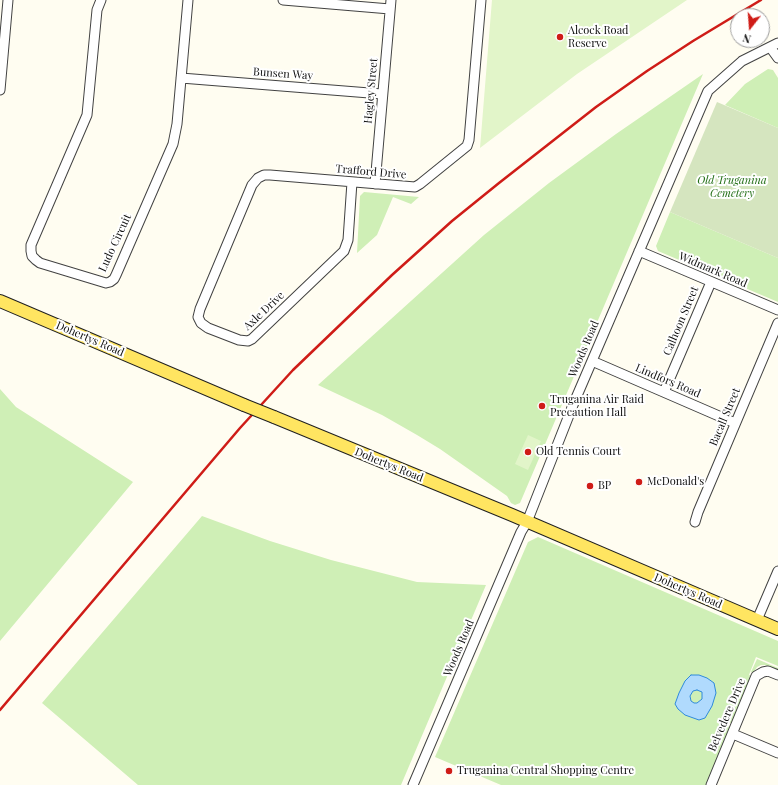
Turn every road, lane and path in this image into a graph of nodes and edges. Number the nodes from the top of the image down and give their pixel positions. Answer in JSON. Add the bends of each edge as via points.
{"nodes":[{"id":1,"x":8,"y":0,"type":"edge"},
{"id":2,"x":95,"y":0,"type":"edge"},
{"id":3,"x":101,"y":0,"type":"edge"},
{"id":4,"x":188,"y":0,"type":"edge"},
{"id":5,"x":283,"y":0,"type":"edge"},
{"id":6,"x":481,"y":0,"type":"edge"},
{"id":7,"x":390,"y":4,"type":"edge"},
{"id":8,"x":97,"y":10,"type":"junction"},
{"id":9,"x":774,"y":45,"type":"edge"},
{"id":10,"x":778,"y":58,"type":"edge"},
{"id":11,"x":181,"y":78,"type":"junction"},
{"id":12,"x":0,"y":90,"type":"edge"},
{"id":13,"x":382,"y":94,"type":"junction"},
{"id":14,"x":258,"y":178,"type":"joint"},
{"id":15,"x":352,"y":182,"type":"junction"},
{"id":16,"x":375,"y":184,"type":"junction"},
{"id":17,"x":639,"y":251,"type":"junction"},
{"id":18,"x":711,"y":282,"type":"junction"},
{"id":19,"x":0,"y":301,"type":"edge"},
{"id":20,"x":778,"y":310,"type":"edge"},
{"id":21,"x":778,"y":322,"type":"edge"},
{"id":22,"x":592,"y":361,"type":"junction"},
{"id":23,"x":664,"y":392,"type":"junction"},
{"id":24,"x":736,"y":423,"type":"junction"},
{"id":25,"x":527,"y":522,"type":"junction"},
{"id":26,"x":695,"y":522,"type":"dead end"},
{"id":27,"x":778,"y":571,"type":"edge"},
{"id":28,"x":757,"y":620,"type":"junction"},
{"id":29,"x":778,"y":629,"type":"edge"},
{"id":30,"x":778,"y":675,"type":"edge"},
{"id":31,"x":733,"y":734,"type":"junction"},
{"id":32,"x":778,"y":753,"type":"edge"},
{"id":33,"x":413,"y":785,"type":"edge"},
{"id":34,"x":711,"y":785,"type":"edge"}],
"edges":[{"from":1,"to":12,"type":"street"},
{"from":2,"to":8,"type":"street","name":"Ludo Circuit"},
{"from":3,"to":8,"type":"street","name":"Ludo Circuit"},
{"from":4,"to":11,"type":"street","name":"Ludo Circuit"},
{"from":5,"to":7,"type":"street"},
{"from":6,"to":16,"type":"street","name":"Trafford Drive","via":[[467,146],[418,186]]},
{"from":7,"to":13,"type":"street","name":"Hagley Street"},
{"from":8,"to":11,"type":"street","name":"Ludo Circuit","via":[[87,115],[31,245],[32,256],[36,260],[100,282],[107,283],[114,279],[173,144]]},
{"from":9,"to":10,"type":"street"},
{"from":9,"to":17,"type":"street","name":"Woods Road","via":[[742,61],[708,91]]},
{"from":11,"to":13,"type":"street","name":"Bunsen Way"},
{"from":13,"to":16,"type":"street","name":"Hagley Street"},
{"from":14,"to":15,"type":"street","name":"Trafford Drive","via":[[270,175]]},
{"from":14,"to":15,"type":"street","name":"Axle Drive","via":[[249,193],[199,313],[204,326],[243,341],[252,339],[344,251],[348,240]]},
{"from":15,"to":16,"type":"street","name":"Trafford Drive"},
{"from":17,"to":18,"type":"street","name":"Widmark Road"},
{"from":17,"to":22,"type":"street","name":"Woods Road"},
{"from":18,"to":20,"type":"street","name":"Widmark Road"},
{"from":18,"to":23,"type":"street","name":"Calhoon Street"},
{"from":19,"to":25,"type":"main road","name":"Dohertys Road","bridge":true},
{"from":21,"to":24,"type":"street","name":"Bacall Street"},
{"from":22,"to":23,"type":"street","name":"Lindfors Road"},
{"from":22,"to":25,"type":"street","name":"Woods Road"},
{"from":23,"to":24,"type":"street","name":"Lindfors Road"},
{"from":24,"to":26,"type":"street","name":"Bacall Street"},
{"from":25,"to":28,"type":"main road","name":"Dohertys Road"},
{"from":25,"to":33,"type":"street","name":"Woods Road"},
{"from":27,"to":28,"type":"street"},
{"from":28,"to":29,"type":"main road","name":"Dohertys Road"},
{"from":30,"to":31,"type":"street","name":"Belvedere Drive","via":[[768,671],[758,675]]},
{"from":31,"to":32,"type":"street"},
{"from":31,"to":34,"type":"street","name":"Belvedere Drive"}]}
